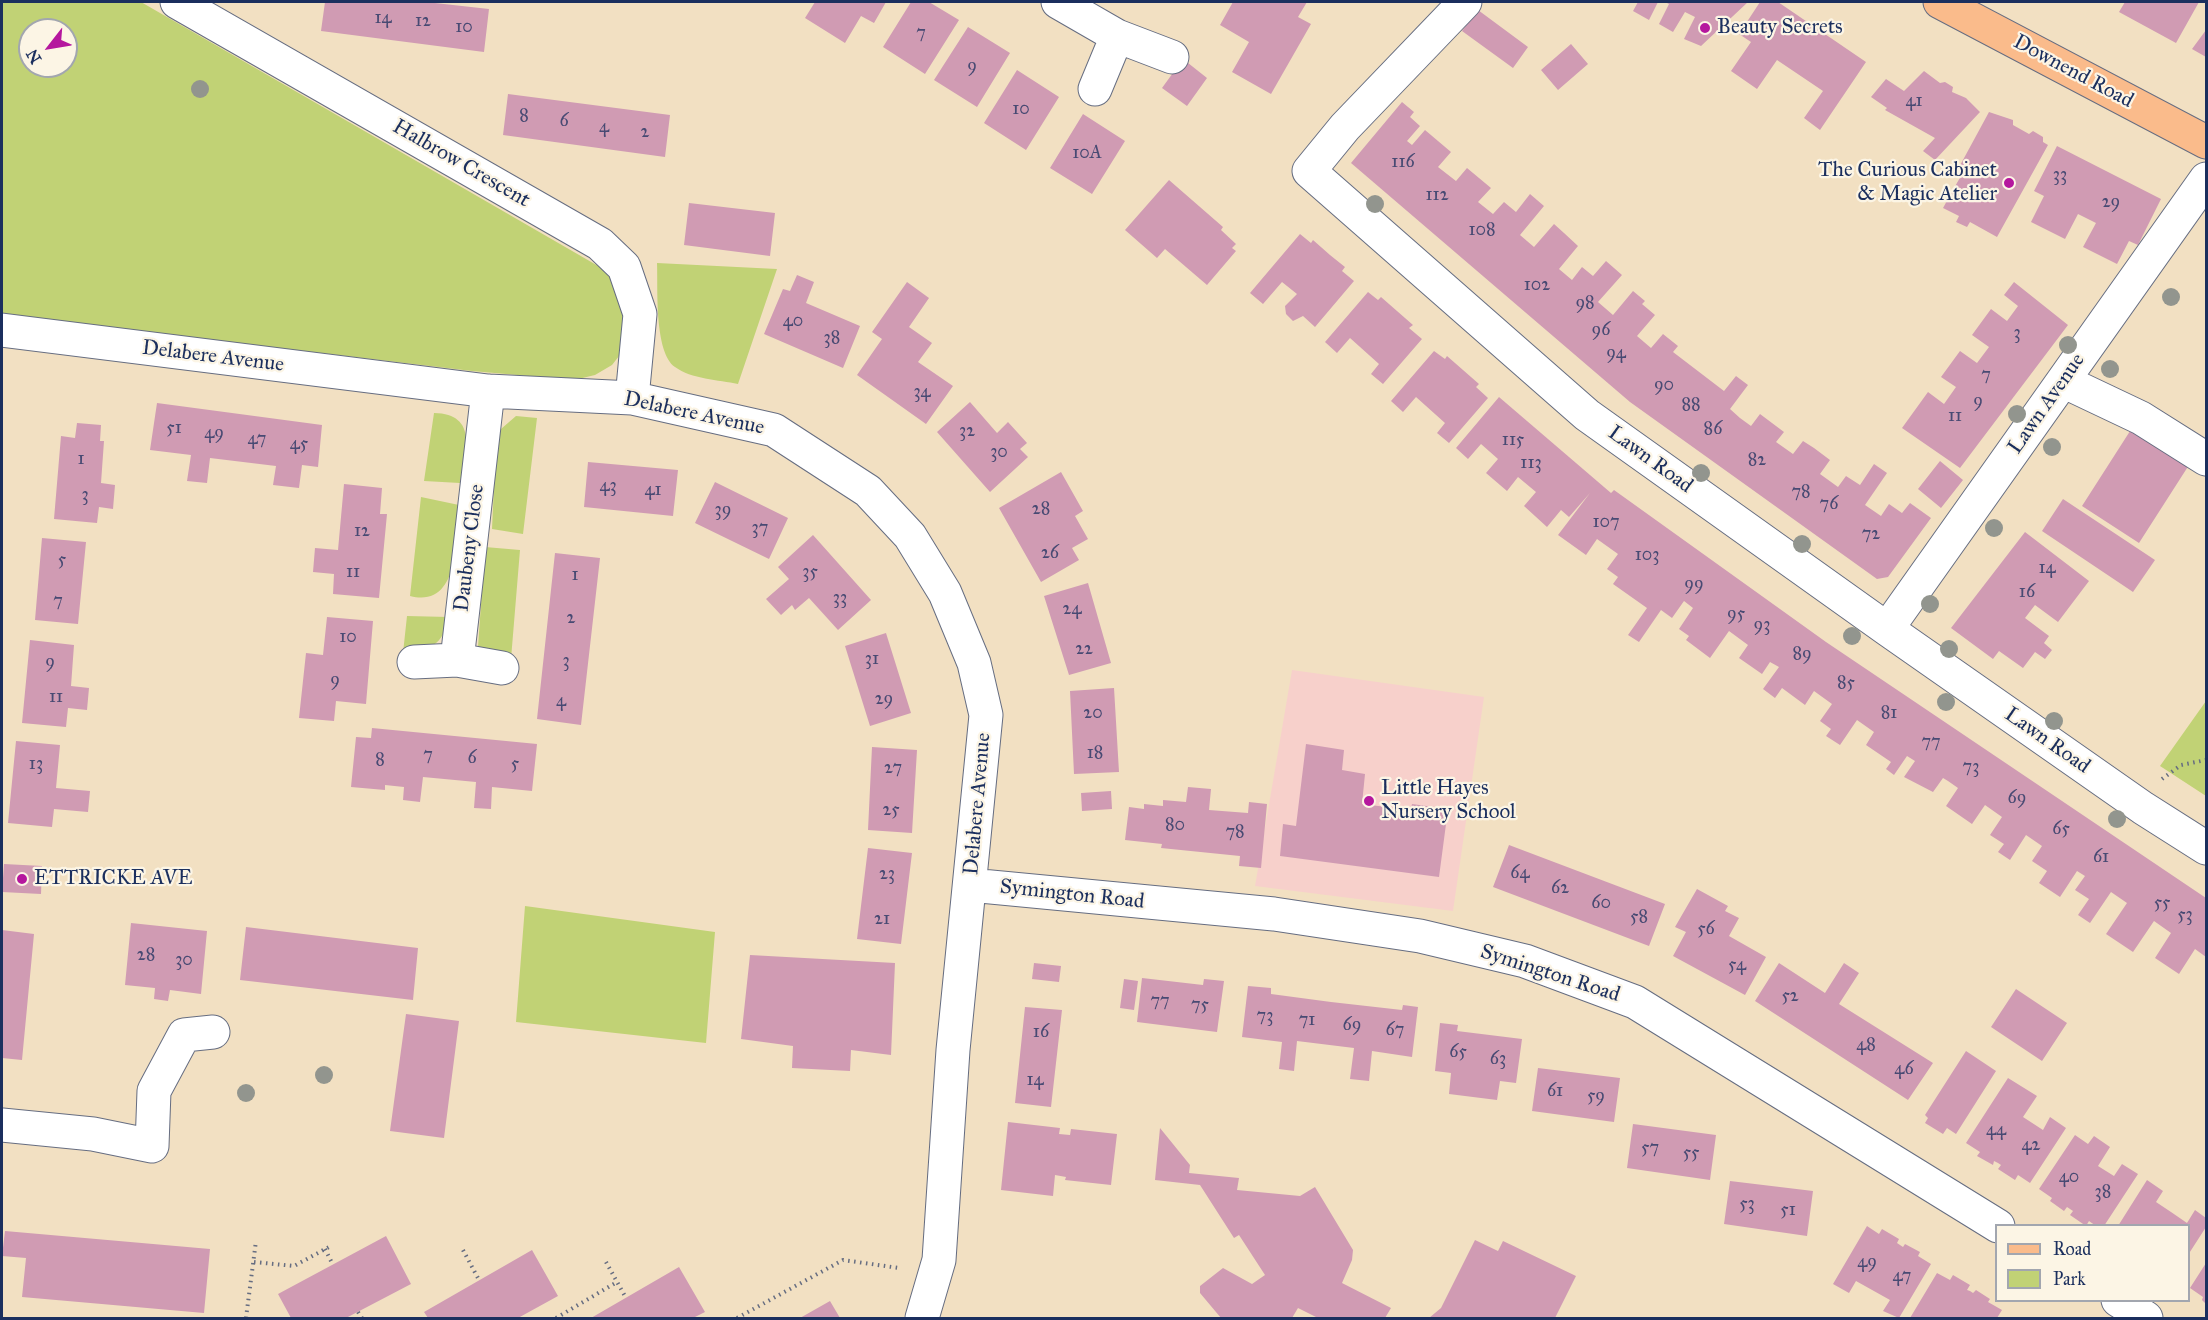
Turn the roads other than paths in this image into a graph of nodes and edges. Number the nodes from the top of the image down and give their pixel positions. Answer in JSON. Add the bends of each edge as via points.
{"nodes":[{"id":1,"x":177,"y":2,"type":"edge"},
{"id":2,"x":1058,"y":2,"type":"edge"},
{"id":3,"x":1465,"y":2,"type":"edge"},
{"id":4,"x":1940,"y":2,"type":"edge"},
{"id":5,"x":1117,"y":36,"type":"junction"},
{"id":6,"x":1172,"y":57,"type":"dead end"},
{"id":7,"x":1095,"y":89,"type":"dead end"},
{"id":8,"x":2206,"y":142,"type":"edge"},
{"id":9,"x":2206,"y":179,"type":"edge"},
{"id":10,"x":2,"y":330,"type":"edge"},
{"id":11,"x":2063,"y":381,"type":"junction"},
{"id":12,"x":489,"y":391,"type":"junction"},
{"id":13,"x":632,"y":398,"type":"junction"},
{"id":14,"x":2206,"y":459,"type":"edge"},
{"id":15,"x":1887,"y":629,"type":"junction"},
{"id":16,"x":457,"y":660,"type":"junction"},
{"id":17,"x":414,"y":662,"type":"dead end"},
{"id":18,"x":502,"y":668,"type":"dead end"},
{"id":19,"x":2206,"y":848,"type":"edge"},
{"id":20,"x":970,"y":885,"type":"junction"},
{"id":21,"x":213,"y":1032,"type":"dead end"},
{"id":22,"x":2,"y":1125,"type":"edge"},
{"id":23,"x":1995,"y":1224,"type":"edge"},
{"id":24,"x":2121,"y":1302,"type":"edge"},
{"id":25,"x":922,"y":1318,"type":"edge"},
{"id":26,"x":2146,"y":1318,"type":"edge"}],
"edges":[{"from":1,"to":13,"type":"street","name":"Halbrow Crescent","via":[[600,244],[624,267],[640,314]]},
{"from":2,"to":5,"type":"street"},
{"from":3,"to":15,"type":"street","name":"Lawn Road","via":[[1345,127],[1309,171],[1587,415]]},
{"from":4,"to":8,"type":"main road","name":"Downend Road"},
{"from":5,"to":6,"type":"street"},
{"from":5,"to":7,"type":"street"},
{"from":9,"to":11,"type":"street","name":"Lawn Avenue"},
{"from":10,"to":12,"type":"street","name":"Delabere Avenue"},
{"from":11,"to":14,"type":"street","via":[[2141,418]]},
{"from":11,"to":15,"type":"street","name":"Lawn Avenue"},
{"from":12,"to":13,"type":"street","name":"Delabere Avenue"},
{"from":12,"to":16,"type":"street","name":"Daubeny Close"},
{"from":13,"to":20,"type":"street","name":"Delabere Avenue","via":[[774,430],[868,491],[910,536],[945,593],[974,663],[986,715]]},
{"from":15,"to":19,"type":"street","name":"Lawn Road"},
{"from":16,"to":17,"type":"street"},
{"from":16,"to":18,"type":"street"},
{"from":20,"to":23,"type":"street","name":"Symington Road","via":[[1274,914],[1420,936],[1525,961],[1635,1002]]},
{"from":20,"to":25,"type":"street","name":"Delabere Avenue","via":[[953,1050],[939,1260]]},
{"from":21,"to":22,"type":"street","via":[[184,1035],[154,1091],[152,1146],[93,1134]]},
{"from":24,"to":26,"type":"street"}]}
